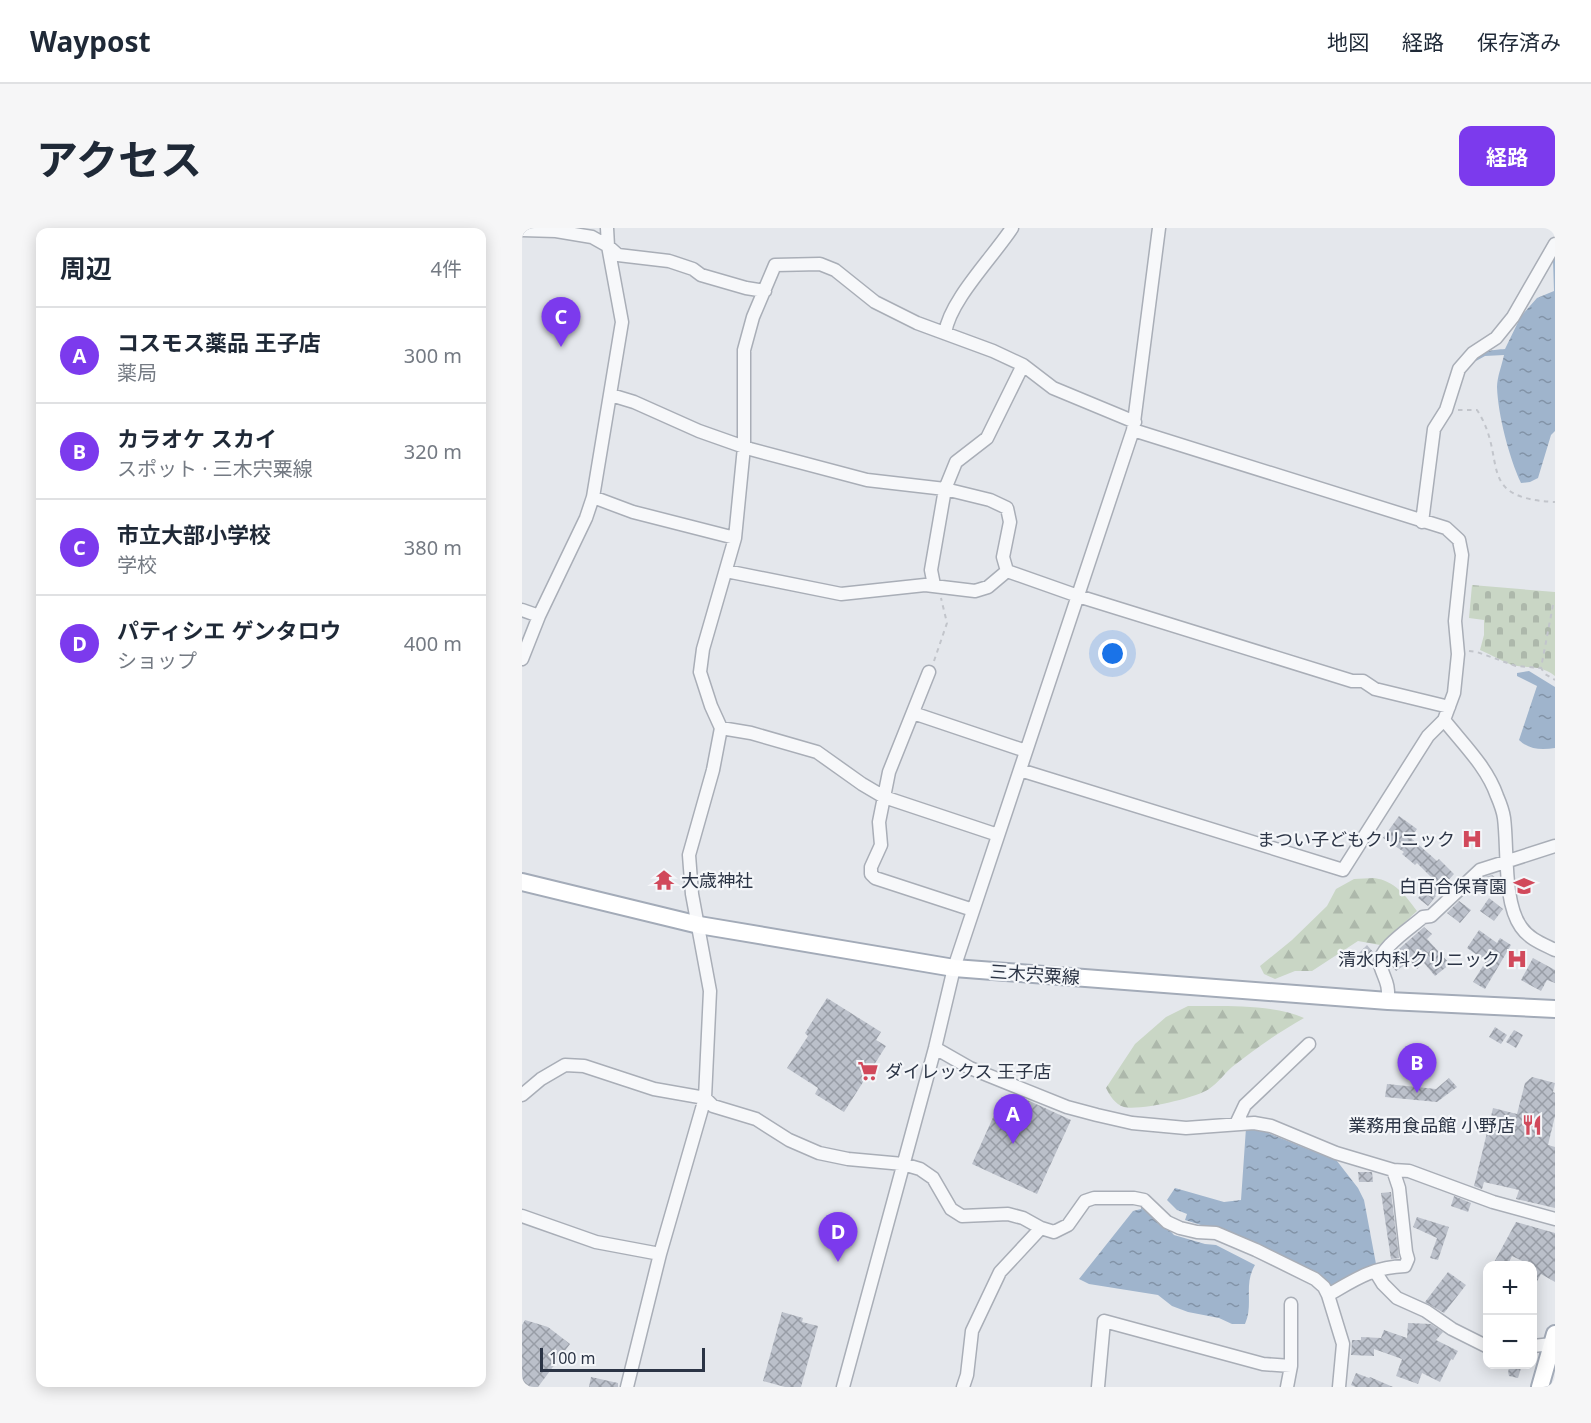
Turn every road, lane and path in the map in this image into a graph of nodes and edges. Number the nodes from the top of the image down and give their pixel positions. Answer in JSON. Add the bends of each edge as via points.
{"nodes":[{"id":1,"x":607,"y":228,"type":"edge"},
{"id":2,"x":1012,"y":228,"type":"edge"},
{"id":3,"x":1159,"y":228,"type":"edge"},
{"id":4,"x":522,"y":230,"type":"edge"},
{"id":5,"x":1555,"y":244,"type":"edge"},
{"id":6,"x":608,"y":246,"type":"junction"},
{"id":7,"x":765,"y":291,"type":"junction"},
{"id":8,"x":945,"y":333,"type":"junction"},
{"id":9,"x":1023,"y":365,"type":"junction"},
{"id":10,"x":611,"y":395,"type":"junction"},
{"id":11,"x":1446,"y":410,"type":"junction"},
{"id":12,"x":1134,"y":426,"type":"junction"},
{"id":13,"x":744,"y":447,"type":"junction"},
{"id":14,"x":945,"y":489,"type":"junction"},
{"id":15,"x":593,"y":497,"type":"junction"},
{"id":16,"x":1555,"y":502,"type":"edge"},
{"id":17,"x":1422,"y":522,"type":"junction"},
{"id":18,"x":735,"y":538,"type":"junction"},
{"id":19,"x":726,"y":571,"type":"junction"},
{"id":20,"x":1006,"y":572,"type":"junction"},
{"id":21,"x":934,"y":585,"type":"junction"},
{"id":22,"x":1078,"y":596,"type":"junction"},
{"id":23,"x":1553,"y":605,"type":"dead end"},
{"id":24,"x":522,"y":610,"type":"edge"},
{"id":25,"x":539,"y":615,"type":"junction"},
{"id":26,"x":1458,"y":651,"type":"junction"},
{"id":27,"x":522,"y":659,"type":"edge"},
{"id":28,"x":1541,"y":668,"type":"junction"},
{"id":29,"x":929,"y":672,"type":"joint"},
{"id":30,"x":1555,"y":680,"type":"edge"},
{"id":31,"x":1449,"y":707,"type":"junction"},
{"id":32,"x":913,"y":713,"type":"junction"},
{"id":33,"x":1444,"y":720,"type":"junction"},
{"id":34,"x":721,"y":728,"type":"junction"},
{"id":35,"x":1026,"y":751,"type":"junction"},
{"id":36,"x":1020,"y":770,"type":"junction"},
{"id":37,"x":884,"y":797,"type":"junction"},
{"id":38,"x":998,"y":835,"type":"junction"},
{"id":39,"x":1555,"y":846,"type":"edge"},
{"id":40,"x":1507,"y":860,"type":"junction"},
{"id":41,"x":522,"y":882,"type":"edge"},
{"id":42,"x":973,"y":910,"type":"junction"},
{"id":43,"x":699,"y":925,"type":"junction"},
{"id":44,"x":1555,"y":950,"type":"edge"},
{"id":45,"x":954,"y":968,"type":"junction"},
{"id":46,"x":1388,"y":1001,"type":"junction"},
{"id":47,"x":1555,"y":1009,"type":"edge"},
{"id":48,"x":1309,"y":1044,"type":"dead end"},
{"id":49,"x":935,"y":1048,"type":"junction"},
{"id":50,"x":522,"y":1095,"type":"edge"},
{"id":51,"x":705,"y":1098,"type":"junction"},
{"id":52,"x":1236,"y":1124,"type":"junction"},
{"id":53,"x":903,"y":1164,"type":"junction"},
{"id":54,"x":1393,"y":1170,"type":"junction"},
{"id":55,"x":522,"y":1216,"type":"edge"},
{"id":56,"x":1555,"y":1219,"type":"edge"},
{"id":57,"x":1041,"y":1228,"type":"junction"},
{"id":58,"x":660,"y":1254,"type":"junction"},
{"id":59,"x":1375,"y":1271,"type":"junction"},
{"id":60,"x":1329,"y":1295,"type":"junction"},
{"id":61,"x":1291,"y":1304,"type":"dead end"},
{"id":62,"x":1553,"y":1339,"type":"edge"},
{"id":63,"x":1483,"y":1344,"type":"edge"},
{"id":64,"x":1537,"y":1345,"type":"edge"},
{"id":65,"x":1291,"y":1366,"type":"junction"},
{"id":66,"x":627,"y":1387,"type":"edge"},
{"id":67,"x":843,"y":1387,"type":"edge"},
{"id":68,"x":963,"y":1387,"type":"edge"},
{"id":69,"x":1098,"y":1387,"type":"edge"},
{"id":70,"x":1287,"y":1387,"type":"edge"},
{"id":71,"x":1339,"y":1387,"type":"edge"},
{"id":72,"x":1540,"y":1387,"type":"edge"}],
"edges":[{"from":1,"to":6,"type":"street"},
{"from":2,"to":8,"type":"street","via":[[969,286],[947,322]]},
{"from":3,"to":12,"type":"street"},
{"from":4,"to":6,"type":"street","via":[[592,237]]},
{"from":5,"to":11,"type":"street","via":[[1513,317],[1496,338],[1473,353],[1460,369]]},
{"from":6,"to":7,"type":"street","via":[[618,255],[669,261],[700,275]]},
{"from":6,"to":10,"type":"street","via":[[622,322]]},
{"from":7,"to":8,"type":"street","via":[[775,265],[820,264],[835,270],[875,302]]},
{"from":7,"to":13,"type":"street","via":[[744,350]]},
{"from":8,"to":9,"type":"street"},
{"from":9,"to":12,"type":"street","via":[[1053,388]]},
{"from":9,"to":14,"type":"street","via":[[987,438],[956,462]]},
{"from":10,"to":13,"type":"street"},
{"from":10,"to":15,"type":"street"},
{"from":11,"to":16,"type":"path","via":[[1477,410],[1487,425],[1500,483],[1510,493]]},
{"from":11,"to":17,"type":"street","via":[[1434,429]]},
{"from":12,"to":17,"type":"street"},
{"from":12,"to":22,"type":"street"},
{"from":13,"to":14,"type":"street","via":[[867,480]]},
{"from":13,"to":18,"type":"street"},
{"from":14,"to":20,"type":"street","via":[[1007,508],[1010,522],[1003,557]]},
{"from":14,"to":21,"type":"street","via":[[932,570]]},
{"from":15,"to":18,"type":"street","via":[[633,512]]},
{"from":15,"to":25,"type":"street"},
{"from":17,"to":26,"type":"street","via":[[1446,528],[1460,540],[1455,621]]},
{"from":18,"to":19,"type":"street"},
{"from":19,"to":21,"type":"street","via":[[841,594]]},
{"from":19,"to":34,"type":"street","via":[[700,672]]},
{"from":20,"to":21,"type":"street","via":[[988,587],[975,591]]},
{"from":20,"to":22,"type":"street"},
{"from":21,"to":29,"type":"path","via":[[945,607],[947,623]]},
{"from":22,"to":31,"type":"street","via":[[1352,681],[1364,681],[1375,689]]},
{"from":22,"to":35,"type":"street"},
{"from":23,"to":28,"type":"path"},
{"from":24,"to":25,"type":"street"},
{"from":25,"to":27,"type":"street"},
{"from":26,"to":28,"type":"path","via":[[1477,652],[1516,666]]},
{"from":26,"to":31,"type":"street"},
{"from":28,"to":30,"type":"path"},
{"from":29,"to":32,"type":"street"},
{"from":31,"to":33,"type":"street"},
{"from":32,"to":35,"type":"street"},
{"from":32,"to":37,"type":"street","via":[[889,772]]},
{"from":33,"to":36,"type":"street","via":[[1428,736],[1343,870]]},
{"from":33,"to":40,"type":"street","via":[[1485,772],[1496,793],[1504,817]]},
{"from":34,"to":37,"type":"street","via":[[817,752]]},
{"from":34,"to":43,"type":"street","via":[[689,855]]},
{"from":35,"to":36,"type":"street"},
{"from":36,"to":38,"type":"street"},
{"from":37,"to":38,"type":"street"},
{"from":37,"to":42,"type":"street","via":[[879,822],[881,845],[871,874]]},
{"from":38,"to":42,"type":"street"},
{"from":39,"to":40,"type":"street"},
{"from":40,"to":44,"type":"street","via":[[1514,915],[1535,941]]},
{"from":40,"to":46,"type":"street","via":[[1480,870],[1431,916],[1423,917],[1382,952],[1379,962],[1389,986]]},
{"from":41,"to":43,"type":"main road","name":"三木宍粟線"},
{"from":42,"to":45,"type":"street"},
{"from":43,"to":45,"type":"main road","name":"三木宍粟線"},
{"from":43,"to":51,"type":"street","via":[[710,992]]},
{"from":45,"to":46,"type":"main road","name":"三木宍粟線"},
{"from":45,"to":49,"type":"street"},
{"from":46,"to":47,"type":"main road","name":"三木宍粟線"},
{"from":48,"to":52,"type":"street","via":[[1245,1105]]},
{"from":49,"to":52,"type":"street","via":[[970,1068],[1097,1115],[1186,1128]]},
{"from":49,"to":53,"type":"street"},
{"from":50,"to":51,"type":"street","via":[[565,1065],[584,1066],[654,1089]]},
{"from":51,"to":53,"type":"street","via":[[713,1106],[756,1119],[819,1153]]},
{"from":51,"to":58,"type":"street"},
{"from":52,"to":54,"type":"street","via":[[1271,1126],[1336,1153]]},
{"from":53,"to":57,"type":"street","via":[[933,1178],[951,1209],[962,1216],[1008,1214]]},
{"from":53,"to":67,"type":"street"},
{"from":54,"to":56,"type":"street","via":[[1408,1171],[1493,1202]]},
{"from":54,"to":59,"type":"street","via":[[1408,1259],[1405,1266]]},
{"from":55,"to":58,"type":"street","via":[[596,1242]]},
{"from":57,"to":60,"type":"street","via":[[1054,1232],[1068,1225],[1085,1201],[1094,1198],[1144,1200],[1167,1222],[1197,1232],[1216,1233],[1256,1250],[1315,1279]]},
{"from":57,"to":68,"type":"street","via":[[1000,1272],[972,1331],[968,1375]]},
{"from":58,"to":66,"type":"street"},
{"from":59,"to":60,"type":"street"},
{"from":59,"to":63,"type":"street","via":[[1397,1299]]},
{"from":60,"to":71,"type":"street","via":[[1343,1344]]},
{"from":61,"to":65,"type":"street"},
{"from":62,"to":64,"type":"street"},
{"from":62,"to":72,"type":"main road"},
{"from":65,"to":69,"type":"street","via":[[1263,1364],[1104,1321]]},
{"from":65,"to":70,"type":"street"}]}
